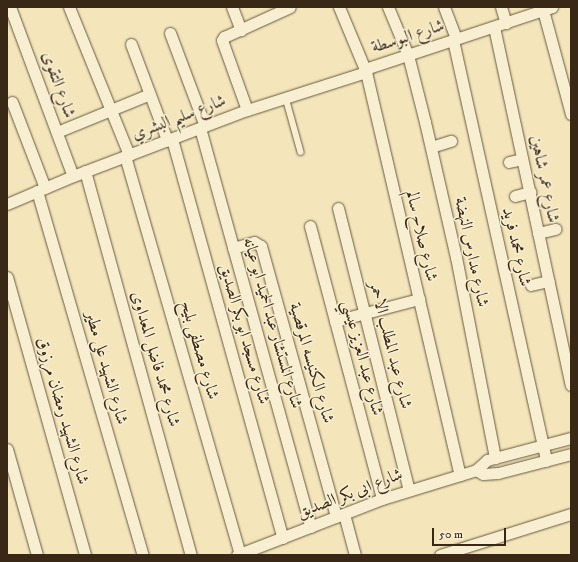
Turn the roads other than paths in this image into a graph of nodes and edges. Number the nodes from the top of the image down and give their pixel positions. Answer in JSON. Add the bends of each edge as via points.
{"nodes":[{"id":1,"x":10,"y":7,"type":"edge"},
{"id":2,"x":69,"y":7,"type":"edge"},
{"id":3,"x":232,"y":7,"type":"edge"},
{"id":4,"x":290,"y":7,"type":"edge"},
{"id":5,"x":339,"y":7,"type":"edge"},
{"id":6,"x":388,"y":7,"type":"edge"},
{"id":7,"x":444,"y":7,"type":"edge"},
{"id":8,"x":501,"y":7,"type":"edge"},
{"id":9,"x":548,"y":9,"type":"edge"},
{"id":10,"x":506,"y":23,"type":"junction"},
{"id":11,"x":494,"y":27,"type":"junction"},
{"id":12,"x":241,"y":30,"type":"junction"},
{"id":13,"x":170,"y":33,"type":"dead end"},
{"id":14,"x":454,"y":40,"type":"junction"},
{"id":15,"x":132,"y":44,"type":"dead end"},
{"id":16,"x":408,"y":55,"type":"junction"},
{"id":17,"x":365,"y":70,"type":"junction"},
{"id":18,"x":150,"y":94,"type":"junction"},
{"id":19,"x":286,"y":98,"type":"junction"},
{"id":20,"x":569,"y":99,"type":"edge"},
{"id":21,"x":12,"y":102,"type":"dead end"},
{"id":22,"x":111,"y":110,"type":"junction"},
{"id":23,"x":247,"y":110,"type":"junction"},
{"id":24,"x":571,"y":114,"type":"edge"},
{"id":25,"x":203,"y":127,"type":"junction"},
{"id":26,"x":57,"y":132,"type":"junction"},
{"id":27,"x":169,"y":140,"type":"junction"},
{"id":28,"x":451,"y":141,"type":"dead end"},
{"id":29,"x":431,"y":147,"type":"junction"},
{"id":30,"x":301,"y":152,"type":"dead end"},
{"id":31,"x":127,"y":155,"type":"junction"},
{"id":32,"x":522,"y":159,"type":"junction"},
{"id":33,"x":509,"y":162,"type":"dead end"},
{"id":34,"x":85,"y":171,"type":"junction"},
{"id":35,"x":73,"y":176,"type":"junction"},
{"id":36,"x":41,"y":189,"type":"junction"},
{"id":37,"x":530,"y":192,"type":"junction"},
{"id":38,"x":515,"y":196,"type":"dead end"},
{"id":39,"x":7,"y":204,"type":"edge"},
{"id":40,"x":338,"y":208,"type":"dead end"},
{"id":41,"x":310,"y":226,"type":"dead end"},
{"id":42,"x":556,"y":229,"type":"dead end"},
{"id":43,"x":538,"y":233,"type":"junction"},
{"id":44,"x":233,"y":248,"type":"junction"},
{"id":45,"x":7,"y":277,"type":"edge"},
{"id":46,"x":549,"y":281,"type":"junction"},
{"id":47,"x":531,"y":285,"type":"dead end"},
{"id":48,"x":419,"y":299,"type":"junction"},
{"id":49,"x":365,"y":314,"type":"junction"},
{"id":50,"x":335,"y":321,"type":"junction"},
{"id":51,"x":571,"y":385,"type":"edge"},
{"id":52,"x":571,"y":438,"type":"edge"},
{"id":53,"x":543,"y":446,"type":"junction"},
{"id":54,"x":7,"y":448,"type":"edge"},
{"id":55,"x":571,"y":454,"type":"edge"},
{"id":56,"x":495,"y":458,"type":"junction"},
{"id":57,"x":546,"y":461,"type":"junction"},
{"id":58,"x":476,"y":470,"type":"junction"},
{"id":59,"x":460,"y":475,"type":"junction"},
{"id":60,"x":409,"y":490,"type":"junction"},
{"id":61,"x":382,"y":499,"type":"junction"},
{"id":62,"x":571,"y":514,"type":"edge"},
{"id":63,"x":340,"y":516,"type":"junction"},
{"id":64,"x":311,"y":527,"type":"junction"},
{"id":65,"x":283,"y":538,"type":"junction"},
{"id":66,"x":257,"y":552,"type":"edge"},
{"id":67,"x":239,"y":554,"type":"edge"},
{"id":68,"x":37,"y":555,"type":"edge"},
{"id":69,"x":85,"y":555,"type":"edge"},
{"id":70,"x":143,"y":555,"type":"edge"},
{"id":71,"x":191,"y":555,"type":"edge"},
{"id":72,"x":355,"y":555,"type":"edge"},
{"id":73,"x":440,"y":555,"type":"edge"}],
"edges":[{"from":1,"to":26,"type":"street","name":"شارع التقوى"},
{"from":2,"to":22,"type":"street","name":"شارع مصطفى بليح"},
{"from":3,"to":12,"type":"street"},
{"from":4,"to":12,"type":"street"},
{"from":5,"to":17,"type":"street","name":"شارع صلاح سالم"},
{"from":6,"to":16,"type":"street","name":"شارع مدارس النهضة"},
{"from":7,"to":14,"type":"street","name":"شارع محمد فريد"},
{"from":8,"to":10,"type":"street"},
{"from":9,"to":10,"type":"street","name":"شارع البوسطة"},
{"from":9,"to":20,"type":"street"},
{"from":10,"to":11,"type":"street","name":"شارع البوسطة"},
{"from":11,"to":14,"type":"street","name":"شارع البوسطة"},
{"from":11,"to":32,"type":"street","name":"شارع عمر شاهين"},
{"from":12,"to":23,"type":"street","via":[[224,37],[223,44]]},
{"from":13,"to":25,"type":"street","name":"شارع المستشار عبد الحميد ابو عيانه"},
{"from":14,"to":16,"type":"street","name":"شارع البوسطة"},
{"from":14,"to":53,"type":"street","name":"شارع محمد فريد"},
{"from":15,"to":18,"type":"street","name":"شارع مسجد ابو بكر الصديق"},
{"from":16,"to":17,"type":"street","name":"شارع البوسطة"},
{"from":16,"to":29,"type":"street","name":"شارع مدارس النهضة"},
{"from":17,"to":19,"type":"street","name":"شارع سليم البشري"},
{"from":17,"to":48,"type":"street","name":"شارع صلاح سالم"},
{"from":18,"to":22,"type":"street"},
{"from":18,"to":27,"type":"street","name":"شارع مسجد ابو بكر الصديق"},
{"from":19,"to":23,"type":"street","name":"شارع سليم البشري"},
{"from":19,"to":30,"type":"lane"},
{"from":20,"to":24,"type":"street"},
{"from":21,"to":36,"type":"street","name":"شارع الشهيد على مطير"},
{"from":22,"to":26,"type":"street"},
{"from":22,"to":31,"type":"street","name":"شارع مصطفى بليح"},
{"from":23,"to":25,"type":"street","name":"شارع سليم البشري"},
{"from":25,"to":27,"type":"street","name":"شارع سليم البشري"},
{"from":25,"to":44,"type":"street","name":"شارع المستشار عبد الحميد ابو عيانه"},
{"from":26,"to":35,"type":"street","name":"شارع التقوى"},
{"from":27,"to":31,"type":"street","name":"شارع سليم البشري"},
{"from":27,"to":65,"type":"street","name":"شارع مسجد ابو بكر الصديق"},
{"from":28,"to":29,"type":"street"},
{"from":29,"to":56,"type":"street","name":"شارع مدارس النهضة","via":[[456,257]]},
{"from":31,"to":34,"type":"street","name":"شارع سليم البشري"},
{"from":31,"to":67,"type":"street","name":"شارع مصطفى بليح"},
{"from":32,"to":33,"type":"street"},
{"from":32,"to":37,"type":"street","name":"شارع عمر شاهين"},
{"from":34,"to":35,"type":"street","name":"شارع سليم البشري"},
{"from":34,"to":71,"type":"street","name":"شارع محمد فاضل المعداوى"},
{"from":35,"to":36,"type":"street","name":"شارع سليم البشري"},
{"from":36,"to":39,"type":"street","name":"شارع سليم البشري"},
{"from":36,"to":70,"type":"street","name":"شارع الشهيد على مطير"},
{"from":37,"to":38,"type":"street"},
{"from":37,"to":43,"type":"street","name":"شارع عمر شاهين"},
{"from":40,"to":49,"type":"street","name":"شارع عبد المطلب الاحمر"},
{"from":41,"to":50,"type":"street","name":"شارع عبد العزيز عيسي"},
{"from":42,"to":43,"type":"street"},
{"from":43,"to":46,"type":"street","name":"شارع عمر شاهين"},
{"from":44,"to":63,"type":"street","name":"شارع الكنيسه المرقصية","via":[[254,242],[261,246]]},
{"from":44,"to":64,"type":"street","name":"شارع المستشار عبد الحميد ابو عيانه"},
{"from":45,"to":69,"type":"street","name":"شارع الشهيد رمضان مرزوق"},
{"from":46,"to":47,"type":"street"},
{"from":46,"to":51,"type":"street","name":"شارع عمر شاهين"},
{"from":48,"to":49,"type":"street"},
{"from":48,"to":59,"type":"street","name":"شارع صلاح سالم"},
{"from":49,"to":50,"type":"street"},
{"from":49,"to":60,"type":"street","name":"شارع عبد المطلب الاحمر"},
{"from":50,"to":61,"type":"street","name":"شارع عبد العزيز عيسي"},
{"from":52,"to":53,"type":"street","name":"شارع ابى بكر الصديق"},
{"from":53,"to":56,"type":"street","name":"شارع ابى بكر الصديق"},
{"from":53,"to":57,"type":"street","name":"شارع محمد فريد"},
{"from":54,"to":68,"type":"street"},
{"from":55,"to":57,"type":"street","name":"شارع ابى بكر الصديق"},
{"from":56,"to":58,"type":"street","name":"شارع ابى بكر الصديق","via":[[481,464]]},
{"from":57,"to":58,"type":"street","name":"شارع ابى بكر الصديق","via":[[498,474],[483,474]]},
{"from":58,"to":59,"type":"street","name":"شارع ابى بكر الصديق"},
{"from":59,"to":60,"type":"street","name":"شارع ابى بكر الصديق"},
{"from":60,"to":61,"type":"street","name":"شارع ابى بكر الصديق"},
{"from":61,"to":63,"type":"street","name":"شارع ابى بكر الصديق"},
{"from":62,"to":73,"type":"street"},
{"from":63,"to":64,"type":"street","name":"شارع ابى بكر الصديق"},
{"from":63,"to":72,"type":"street","name":"شارع الكنيسه المرقصية"},
{"from":64,"to":65,"type":"street","name":"شارع ابى بكر الصديق"},
{"from":65,"to":66,"type":"street","name":"شارع ابى بكر الصديق"},
{"from":66,"to":67,"type":"street","name":"شارع ابى بكر الصديق"}]}
